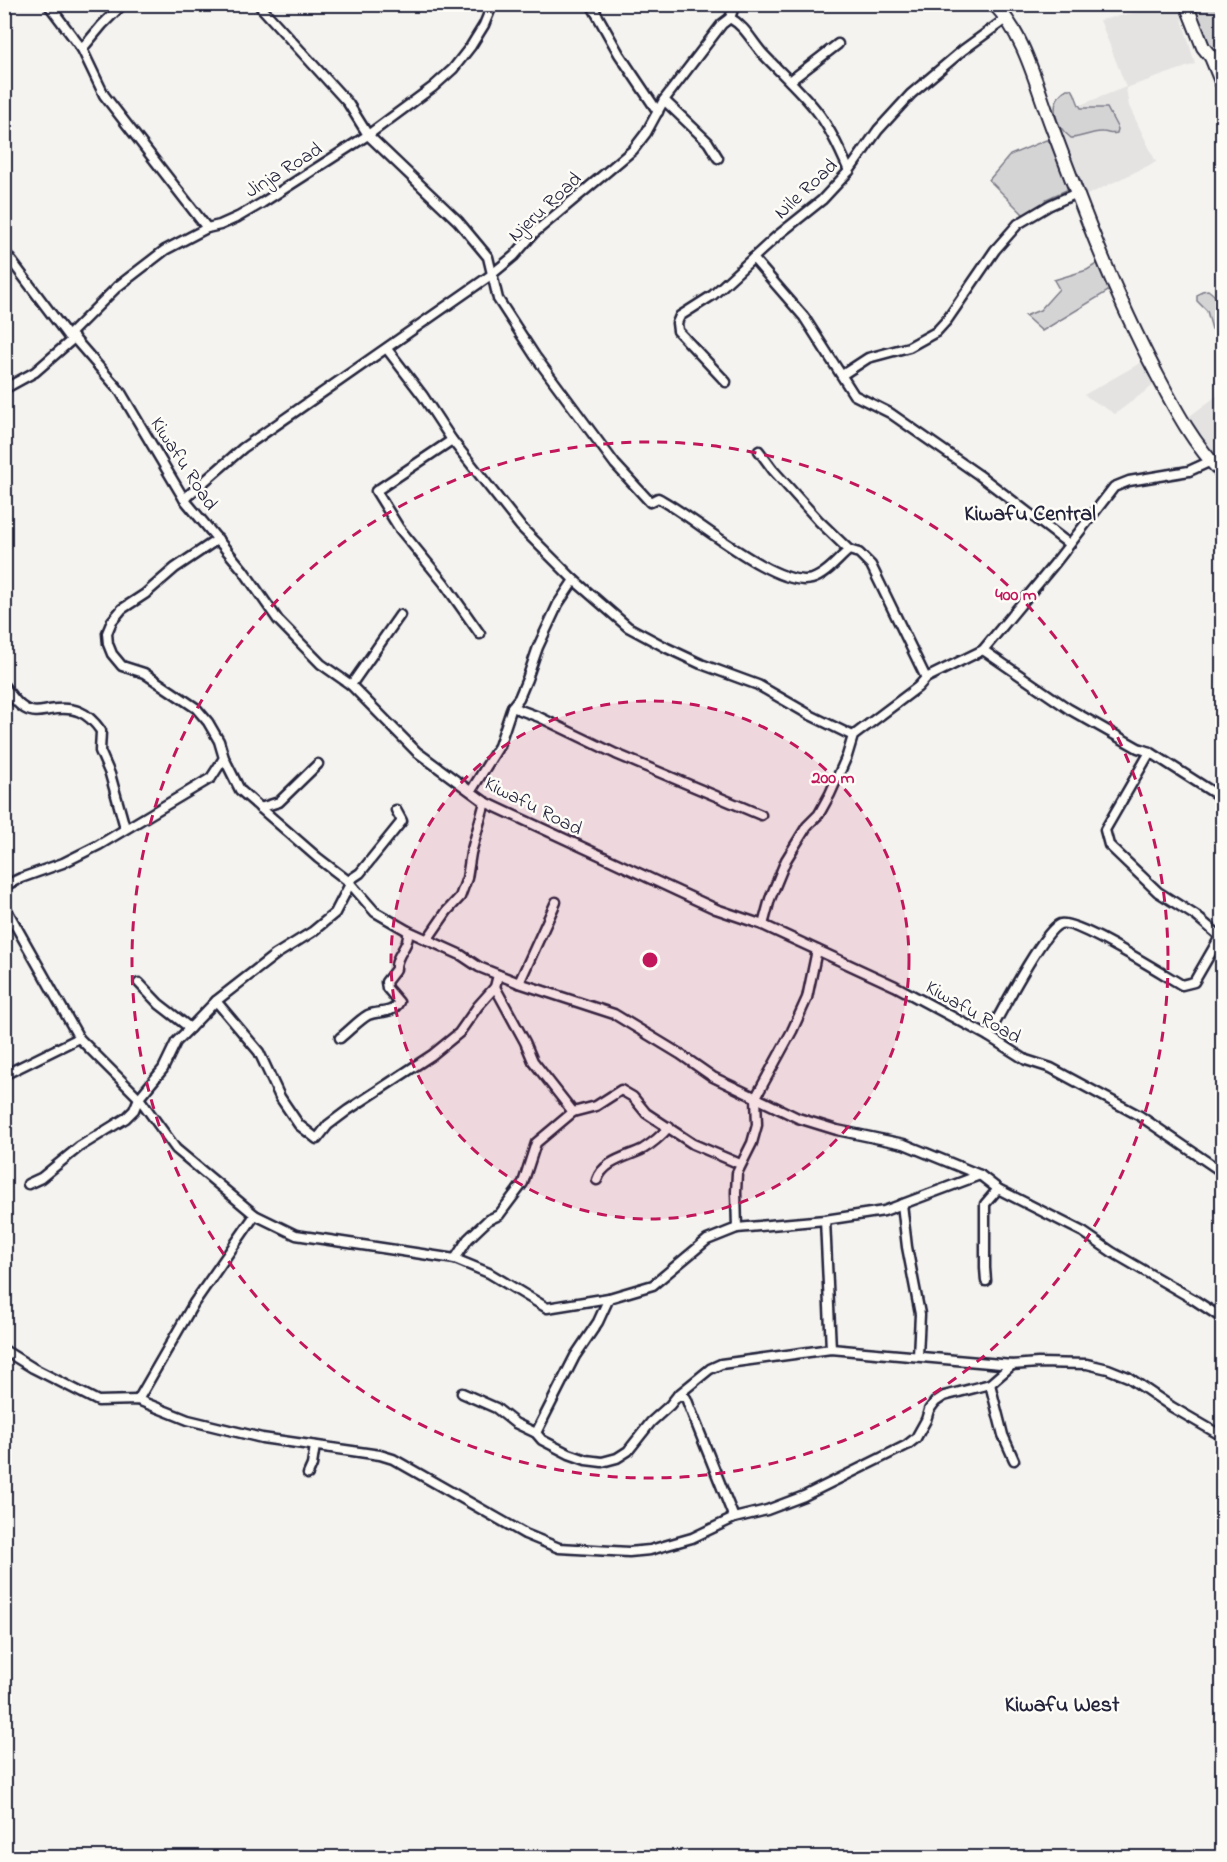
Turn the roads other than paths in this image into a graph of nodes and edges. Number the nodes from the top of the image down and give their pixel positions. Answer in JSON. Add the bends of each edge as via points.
{"nodes":[{"id":1,"x":48,"y":4,"type":"edge"},
{"id":2,"x":123,"y":4,"type":"edge"},
{"id":3,"x":258,"y":4,"type":"edge"},
{"id":4,"x":591,"y":4,"type":"edge"},
{"id":5,"x":735,"y":4,"type":"edge"},
{"id":6,"x":994,"y":4,"type":"edge"},
{"id":7,"x":1186,"y":4,"type":"edge"},
{"id":8,"x":491,"y":6,"type":"edge"},
{"id":9,"x":730,"y":18,"type":"junction"},
{"id":10,"x":1007,"y":18,"type":"junction"},
{"id":11,"x":838,"y":44,"type":"dead end"},
{"id":12,"x":82,"y":49,"type":"junction"},
{"id":13,"x":790,"y":81,"type":"junction"},
{"id":14,"x":1222,"y":84,"type":"edge"},
{"id":15,"x":664,"y":100,"type":"junction"},
{"id":16,"x":658,"y":111,"type":"junction"},
{"id":17,"x":368,"y":135,"type":"junction"},
{"id":18,"x":718,"y":158,"type":"dead end"},
{"id":19,"x":849,"y":171,"type":"junction"},
{"id":20,"x":1077,"y":193,"type":"junction"},
{"id":21,"x":207,"y":228,"type":"junction"},
{"id":22,"x":4,"y":251,"type":"edge"},
{"id":23,"x":753,"y":258,"type":"junction"},
{"id":24,"x":491,"y":275,"type":"junction"},
{"id":25,"x":71,"y":337,"type":"junction"},
{"id":26,"x":387,"y":349,"type":"junction"},
{"id":27,"x":842,"y":375,"type":"junction"},
{"id":28,"x":726,"y":382,"type":"dead end"},
{"id":29,"x":4,"y":388,"type":"edge"},
{"id":30,"x":452,"y":440,"type":"junction"},
{"id":31,"x":759,"y":451,"type":"dead end"},
{"id":32,"x":1210,"y":461,"type":"junction"},
{"id":33,"x":1222,"y":473,"type":"edge"},
{"id":34,"x":184,"y":500,"type":"junction"},
{"id":35,"x":218,"y":539,"type":"junction"},
{"id":36,"x":1069,"y":544,"type":"junction"},
{"id":37,"x":849,"y":550,"type":"junction"},
{"id":38,"x":574,"y":580,"type":"junction"},
{"id":39,"x":400,"y":615,"type":"dead end"},
{"id":40,"x":480,"y":634,"type":"dead end"},
{"id":41,"x":983,"y":650,"type":"junction"},
{"id":42,"x":926,"y":678,"type":"junction"},
{"id":43,"x":351,"y":685,"type":"junction"},
{"id":44,"x":4,"y":686,"type":"edge"},
{"id":45,"x":512,"y":707,"type":"junction"},
{"id":46,"x":853,"y":736,"type":"junction"},
{"id":47,"x":1150,"y":752,"type":"junction"},
{"id":48,"x":224,"y":758,"type":"junction"},
{"id":49,"x":318,"y":764,"type":"dead end"},
{"id":50,"x":471,"y":791,"type":"junction"},
{"id":51,"x":1222,"y":798,"type":"edge"},
{"id":52,"x":485,"y":802,"type":"junction"},
{"id":53,"x":260,"y":808,"type":"junction"},
{"id":54,"x":396,"y":810,"type":"dead end"},
{"id":55,"x":761,"y":815,"type":"dead end"},
{"id":56,"x":124,"y":829,"type":"junction"},
{"id":57,"x":349,"y":883,"type":"junction"},
{"id":58,"x":4,"y":886,"type":"edge"},
{"id":59,"x":556,"y":902,"type":"dead end"},
{"id":60,"x":4,"y":905,"type":"edge"},
{"id":61,"x":763,"y":925,"type":"junction"},
{"id":62,"x":408,"y":931,"type":"junction"},
{"id":63,"x":1222,"y":938,"type":"edge"},
{"id":64,"x":427,"y":940,"type":"junction"},
{"id":65,"x":817,"y":950,"type":"junction"},
{"id":66,"x":498,"y":975,"type":"junction"},
{"id":67,"x":139,"y":983,"type":"dead end"},
{"id":68,"x":519,"y":983,"type":"junction"},
{"id":69,"x":495,"y":987,"type":"junction"},
{"id":70,"x":216,"y":1001,"type":"junction"},
{"id":71,"x":190,"y":1028,"type":"junction"},
{"id":72,"x":988,"y":1036,"type":"junction"},
{"id":73,"x":79,"y":1038,"type":"junction"},
{"id":74,"x":340,"y":1038,"type":"dead end"},
{"id":75,"x":4,"y":1075,"type":"edge"},
{"id":76,"x":756,"y":1097,"type":"junction"},
{"id":77,"x":139,"y":1098,"type":"junction"},
{"id":78,"x":573,"y":1112,"type":"junction"},
{"id":79,"x":669,"y":1127,"type":"junction"},
{"id":80,"x":740,"y":1164,"type":"junction"},
{"id":81,"x":1222,"y":1172,"type":"edge"},
{"id":82,"x":980,"y":1175,"type":"junction"},
{"id":83,"x":597,"y":1180,"type":"dead end"},
{"id":84,"x":28,"y":1184,"type":"dead end"},
{"id":85,"x":998,"y":1189,"type":"junction"},
{"id":86,"x":902,"y":1204,"type":"junction"},
{"id":87,"x":255,"y":1215,"type":"junction"},
{"id":88,"x":825,"y":1220,"type":"junction"},
{"id":89,"x":737,"y":1228,"type":"junction"},
{"id":90,"x":454,"y":1259,"type":"junction"},
{"id":91,"x":986,"y":1281,"type":"dead end"},
{"id":92,"x":609,"y":1298,"type":"junction"},
{"id":93,"x":1222,"y":1318,"type":"edge"},
{"id":94,"x":831,"y":1349,"type":"junction"},
{"id":95,"x":4,"y":1350,"type":"edge"},
{"id":96,"x":918,"y":1356,"type":"junction"},
{"id":97,"x":1012,"y":1365,"type":"junction"},
{"id":98,"x":990,"y":1384,"type":"junction"},
{"id":99,"x":462,"y":1394,"type":"dead end"},
{"id":100,"x":678,"y":1395,"type":"junction"},
{"id":101,"x":138,"y":1400,"type":"junction"},
{"id":102,"x":536,"y":1433,"type":"junction"},
{"id":103,"x":1222,"y":1436,"type":"edge"},
{"id":104,"x":315,"y":1446,"type":"junction"},
{"id":105,"x":1014,"y":1460,"type":"dead end"},
{"id":106,"x":308,"y":1474,"type":"dead end"},
{"id":107,"x":734,"y":1518,"type":"junction"}],
"edges":[{"from":1,"to":12,"type":"street"},
{"from":2,"to":12,"type":"street"},
{"from":3,"to":17,"type":"street","via":[[340,95]]},
{"from":4,"to":16,"type":"street"},
{"from":5,"to":9,"type":"street"},
{"from":6,"to":10,"type":"street"},
{"from":7,"to":14,"type":"street"},
{"from":8,"to":17,"type":"street","name":"Jinja Road","via":[[484,25],[453,69]]},
{"from":9,"to":13,"type":"street","via":[[741,25]]},
{"from":9,"to":15,"type":"street","name":"Njeru Road"},
{"from":10,"to":19,"type":"street","name":"Nile Road","via":[[911,94],[878,130]]},
{"from":10,"to":20,"type":"street","via":[[1030,65]]},
{"from":11,"to":13,"type":"street"},
{"from":12,"to":21,"type":"street","via":[[104,95]]},
{"from":13,"to":19,"type":"street","via":[[817,111]]},
{"from":15,"to":16,"type":"street","name":"Njeru Road"},
{"from":15,"to":18,"type":"street","via":[[708,142]]},
{"from":16,"to":24,"type":"street","name":"Njeru Road","via":[[633,150],[534,233]]},
{"from":17,"to":21,"type":"street","name":"Jinja Road","via":[[238,217]]},
{"from":17,"to":24,"type":"street","via":[[458,221],[488,256]]},
{"from":19,"to":23,"type":"street","name":"Nile Road","via":[[822,200]]},
{"from":20,"to":27,"type":"street","via":[[1018,224],[936,332],[909,347],[868,358]]},
{"from":20,"to":32,"type":"street","via":[[1138,341]]},
{"from":21,"to":25,"type":"street","name":"Jinja Road","via":[[165,250],[117,287]]},
{"from":22,"to":25,"type":"street","name":"Kiwafu Road"},
{"from":23,"to":27,"type":"street","via":[[804,317]]},
{"from":23,"to":28,"type":"street","name":"Nile Road","via":[[676,323]]},
{"from":24,"to":26,"type":"street","name":"Njeru Road"},
{"from":24,"to":37,"type":"street","via":[[498,299],[535,356],[615,465],[650,502],[658,498],[752,560],[797,579],[818,577]]},
{"from":25,"to":29,"type":"street","name":"Jinja Road","via":[[35,372]]},
{"from":25,"to":34,"type":"street","name":"Kiwafu Road","via":[[120,391]]},
{"from":26,"to":30,"type":"street"},
{"from":26,"to":34,"type":"street","name":"Njeru Road","via":[[243,448]]},
{"from":27,"to":36,"type":"street","via":[[854,395],[890,413],[964,464]]},
{"from":30,"to":38,"type":"street","via":[[521,527]]},
{"from":30,"to":40,"type":"street","via":[[376,491],[399,528]]},
{"from":31,"to":37,"type":"street"},
{"from":32,"to":33,"type":"street"},
{"from":32,"to":36,"type":"street","via":[[1189,471],[1120,483]]},
{"from":34,"to":35,"type":"street","name":"Kiwafu Road"},
{"from":35,"to":43,"type":"street","name":"Kiwafu Road","via":[[278,620],[321,664]]},
{"from":35,"to":48,"type":"street","via":[[122,609],[107,633],[112,654],[122,666],[144,673],[196,708],[219,741]]},
{"from":36,"to":41,"type":"street"},
{"from":37,"to":42,"type":"street","via":[[871,565]]},
{"from":38,"to":45,"type":"street","via":[[558,604]]},
{"from":38,"to":46,"type":"street","via":[[628,627],[701,664],[758,684]]},
{"from":39,"to":43,"type":"street"},
{"from":41,"to":42,"type":"street"},
{"from":41,"to":47,"type":"street","via":[[1069,709]]},
{"from":42,"to":46,"type":"street"},
{"from":43,"to":50,"type":"street","name":"Kiwafu Road","via":[[417,752]]},
{"from":44,"to":56,"type":"street","via":[[24,708],[33,712],[78,710],[92,718],[101,731],[100,751],[116,791]]},
{"from":45,"to":50,"type":"street","via":[[500,746]]},
{"from":45,"to":55,"type":"street"},
{"from":46,"to":61,"type":"street","via":[[830,794],[786,860]]},
{"from":47,"to":51,"type":"street"},
{"from":47,"to":63,"type":"street","via":[[1105,830],[1106,838],[1158,892]]},
{"from":48,"to":53,"type":"street","via":[[240,790]]},
{"from":48,"to":56,"type":"street","via":[[211,778]]},
{"from":49,"to":53,"type":"street","via":[[279,802]]},
{"from":50,"to":52,"type":"street","name":"Kiwafu Road"},
{"from":52,"to":61,"type":"street","name":"Kiwafu Road","via":[[716,909]]},
{"from":52,"to":64,"type":"street","via":[[460,897]]},
{"from":53,"to":57,"type":"street"},
{"from":54,"to":57,"type":"street","via":[[402,821]]},
{"from":56,"to":58,"type":"street","via":[[63,863]]},
{"from":57,"to":62,"type":"street","via":[[375,912]]},
{"from":57,"to":70,"type":"street","via":[[335,913]]},
{"from":59,"to":68,"type":"street"},
{"from":60,"to":73,"type":"street"},
{"from":61,"to":65,"type":"street","name":"Kiwafu Road"},
{"from":62,"to":64,"type":"street"},
{"from":62,"to":74,"type":"street","via":[[409,939],[386,982],[398,1005],[387,1012],[369,1015]]},
{"from":63,"to":72,"type":"street","via":[[1194,982],[1182,985],[1089,933],[1060,924],[1054,927],[1016,985]]},
{"from":64,"to":66,"type":"street"},
{"from":65,"to":72,"type":"street","name":"Kiwafu Road"},
{"from":65,"to":76,"type":"street","via":[[807,998]]},
{"from":66,"to":68,"type":"street"},
{"from":66,"to":69,"type":"street"},
{"from":67,"to":71,"type":"street"},
{"from":68,"to":76,"type":"street","via":[[614,1014],[713,1077]]},
{"from":69,"to":70,"type":"street","via":[[459,1033],[348,1110],[317,1139],[299,1125],[258,1052]]},
{"from":69,"to":78,"type":"street","via":[[533,1061]]},
{"from":70,"to":71,"type":"street"},
{"from":71,"to":77,"type":"street","via":[[176,1042],[163,1069]]},
{"from":72,"to":81,"type":"street","name":"Kiwafu Road","via":[[1026,1060],[1051,1068],[1140,1116]]},
{"from":73,"to":75,"type":"street"},
{"from":73,"to":77,"type":"street"},
{"from":76,"to":80,"type":"street","via":[[757,1125]]},
{"from":76,"to":82,"type":"street","via":[[798,1118],[837,1131],[904,1144]]},
{"from":77,"to":84,"type":"street","via":[[126,1118]]},
{"from":77,"to":87,"type":"street","via":[[176,1149]]},
{"from":78,"to":79,"type":"street","via":[[596,1106],[621,1090]]},
{"from":78,"to":90,"type":"street","via":[[536,1143],[523,1183],[499,1215],[468,1239]]},
{"from":79,"to":80,"type":"street","via":[[693,1144]]},
{"from":79,"to":83,"type":"street","via":[[645,1148],[605,1167]]},
{"from":80,"to":89,"type":"street"},
{"from":82,"to":85,"type":"street"},
{"from":82,"to":86,"type":"street"},
{"from":85,"to":91,"type":"street","via":[[985,1204]]},
{"from":85,"to":93,"type":"street","via":[[1083,1232]]},
{"from":86,"to":88,"type":"street","via":[[884,1211]]},
{"from":86,"to":96,"type":"street","via":[[920,1314]]},
{"from":87,"to":90,"type":"street","via":[[296,1235]]},
{"from":87,"to":101,"type":"street","via":[[194,1303]]},
{"from":88,"to":89,"type":"street"},
{"from":88,"to":94,"type":"street"},
{"from":89,"to":92,"type":"street","via":[[707,1240],[653,1285]]},
{"from":90,"to":92,"type":"street","via":[[489,1273],[547,1308]]},
{"from":92,"to":102,"type":"street"},
{"from":94,"to":96,"type":"street"},
{"from":94,"to":100,"type":"street","via":[[721,1364]]},
{"from":95,"to":101,"type":"street","via":[[98,1401]]},
{"from":96,"to":97,"type":"street"},
{"from":97,"to":98,"type":"street"},
{"from":97,"to":103,"type":"street","via":[[1072,1363],[1108,1369],[1128,1377]]},
{"from":98,"to":105,"type":"street"},
{"from":98,"to":107,"type":"street","via":[[935,1402],[916,1438],[907,1445],[804,1496]]},
{"from":99,"to":102,"type":"street","via":[[496,1408]]},
{"from":100,"to":102,"type":"street","via":[[628,1451],[617,1458],[602,1462],[586,1460],[542,1440]]},
{"from":100,"to":107,"type":"street","via":[[686,1398]]},
{"from":101,"to":104,"type":"street","via":[[188,1420]]},
{"from":104,"to":106,"type":"street"},
{"from":104,"to":107,"type":"street","via":[[393,1460],[525,1534],[559,1548],[650,1550],[692,1538]]}]}
